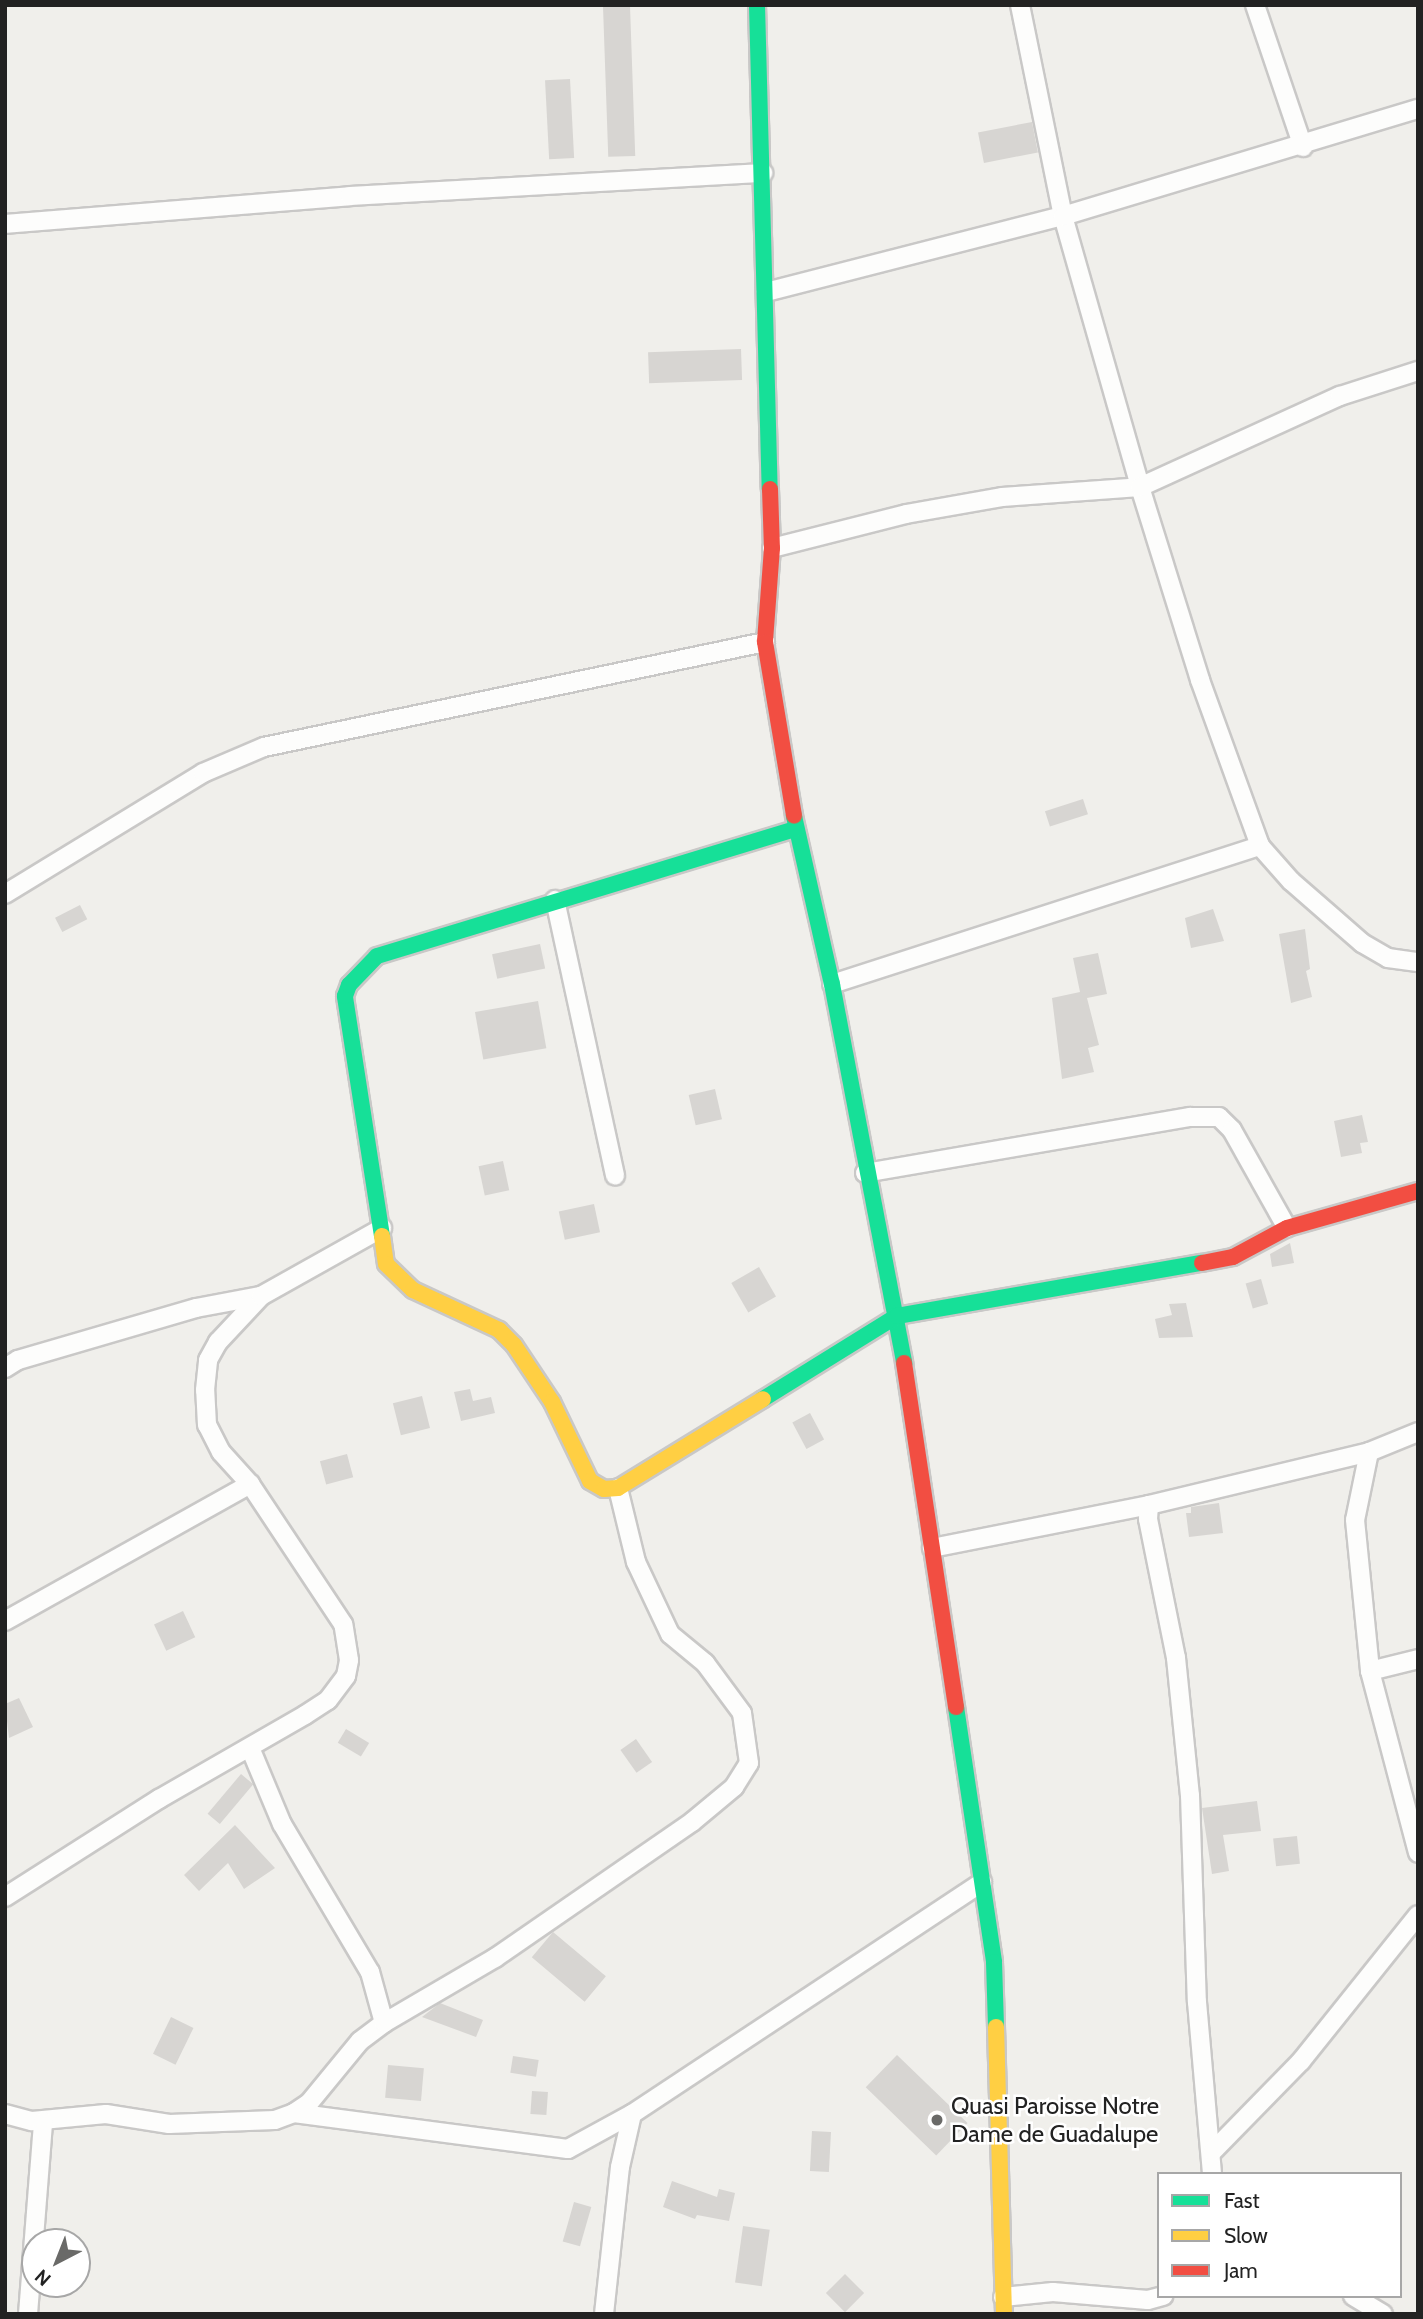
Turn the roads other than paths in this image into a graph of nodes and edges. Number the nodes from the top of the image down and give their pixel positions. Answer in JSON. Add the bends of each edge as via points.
{"nodes":[{"id":1,"x":757,"y":5,"type":"edge"},
{"id":2,"x":1020,"y":5,"type":"edge"},
{"id":3,"x":1255,"y":5,"type":"edge"},
{"id":4,"x":1418,"y":109,"type":"edge"},
{"id":5,"x":1303,"y":147,"type":"junction"},
{"id":6,"x":763,"y":173,"type":"junction"},
{"id":7,"x":1063,"y":216,"type":"junction"},
{"id":8,"x":5,"y":224,"type":"edge"},
{"id":9,"x":766,"y":292,"type":"junction"},
{"id":10,"x":1417,"y":373,"type":"edge"},
{"id":11,"x":1140,"y":487,"type":"junction"},
{"id":12,"x":772,"y":548,"type":"junction"},
{"id":13,"x":765,"y":642,"type":"junction"},
{"id":14,"x":796,"y":829,"type":"junction"},
{"id":15,"x":1260,"y":846,"type":"junction"},
{"id":16,"x":5,"y":894,"type":"edge"},
{"id":17,"x":555,"y":900,"type":"junction"},
{"id":18,"x":1418,"y":962,"type":"edge"},
{"id":19,"x":832,"y":984,"type":"junction"},
{"id":20,"x":865,"y":1173,"type":"junction"},
{"id":21,"x":615,"y":1176,"type":"dead end"},
{"id":22,"x":1418,"y":1191,"type":"edge"},
{"id":23,"x":382,"y":1228,"type":"junction"},
{"id":24,"x":1287,"y":1228,"type":"junction"},
{"id":25,"x":261,"y":1296,"type":"junction"},
{"id":26,"x":897,"y":1316,"type":"junction"},
{"id":27,"x":5,"y":1368,"type":"edge"},
{"id":28,"x":1418,"y":1432,"type":"edge"},
{"id":29,"x":1369,"y":1452,"type":"junction"},
{"id":30,"x":250,"y":1484,"type":"junction"},
{"id":31,"x":618,"y":1488,"type":"junction"},
{"id":32,"x":1149,"y":1504,"type":"junction"},
{"id":33,"x":932,"y":1548,"type":"junction"},
{"id":34,"x":5,"y":1621,"type":"edge"},
{"id":35,"x":1418,"y":1659,"type":"edge"},
{"id":36,"x":1370,"y":1671,"type":"junction"},
{"id":37,"x":251,"y":1750,"type":"junction"},
{"id":38,"x":1418,"y":1853,"type":"edge"},
{"id":39,"x":982,"y":1882,"type":"junction"},
{"id":40,"x":5,"y":1897,"type":"edge"},
{"id":41,"x":1418,"y":1915,"type":"edge"},
{"id":42,"x":384,"y":2023,"type":"junction"},
{"id":43,"x":294,"y":2113,"type":"junction"},
{"id":44,"x":5,"y":2114,"type":"edge"},
{"id":45,"x":632,"y":2114,"type":"junction"},
{"id":46,"x":43,"y":2122,"type":"junction"},
{"id":47,"x":1213,"y":2151,"type":"junction"},
{"id":48,"x":1212,"y":2172,"type":"edge"},
{"id":49,"x":1157,"y":2298,"type":"edge"},
{"id":50,"x":1356,"y":2298,"type":"edge"},
{"id":51,"x":1003,"y":2305,"type":"edge"},
{"id":52,"x":28,"y":2314,"type":"edge"},
{"id":53,"x":604,"y":2314,"type":"edge"},
{"id":54,"x":1383,"y":2314,"type":"edge"}],
"edges":[{"from":1,"to":6,"type":"street"},
{"from":2,"to":7,"type":"street"},
{"from":3,"to":5,"type":"street"},
{"from":4,"to":5,"type":"street"},
{"from":5,"to":7,"type":"street"},
{"from":6,"to":8,"type":"street","via":[[350,196]]},
{"from":6,"to":9,"type":"street"},
{"from":7,"to":9,"type":"street"},
{"from":7,"to":11,"type":"street"},
{"from":9,"to":12,"type":"street"},
{"from":10,"to":11,"type":"street","via":[[1340,396]]},
{"from":11,"to":12,"type":"street","via":[[1002,497],[906,514]]},
{"from":11,"to":15,"type":"street","via":[[1200,680]]},
{"from":12,"to":13,"type":"street"},
{"from":13,"to":14,"type":"street"},
{"from":13,"to":16,"type":"street","via":[[264,747],[203,773]]},
{"from":14,"to":17,"type":"street"},
{"from":14,"to":19,"type":"street"},
{"from":15,"to":18,"type":"street","via":[[1291,881],[1362,943],[1388,958]]},
{"from":15,"to":19,"type":"street"},
{"from":17,"to":21,"type":"street"},
{"from":17,"to":23,"type":"street","via":[[377,956],[349,985],[345,996]]},
{"from":19,"to":20,"type":"street"},
{"from":20,"to":24,"type":"street","via":[[1190,1117],[1220,1117],[1232,1130]]},
{"from":20,"to":26,"type":"street"},
{"from":22,"to":24,"type":"street"},
{"from":23,"to":25,"type":"street"},
{"from":23,"to":31,"type":"street","via":[[386,1264],[397,1279],[499,1330],[552,1402],[590,1481],[604,1489]]},
{"from":24,"to":26,"type":"street","via":[[1233,1256]]},
{"from":25,"to":27,"type":"street","via":[[196,1308],[18,1360]]},
{"from":25,"to":30,"type":"street","via":[[218,1342],[208,1360],[205,1390],[208,1426],[221,1452]]},
{"from":26,"to":31,"type":"street"},
{"from":26,"to":33,"type":"street"},
{"from":28,"to":29,"type":"street"},
{"from":29,"to":32,"type":"street"},
{"from":29,"to":36,"type":"street","via":[[1355,1520]]},
{"from":30,"to":34,"type":"street"},
{"from":30,"to":37,"type":"street","via":[[343,1624],[349,1660],[346,1676],[328,1700]]},
{"from":31,"to":42,"type":"street","via":[[636,1562],[670,1634],[705,1663],[742,1713],[749,1763],[734,1787],[692,1822],[495,1958]]},
{"from":32,"to":33,"type":"street"},
{"from":32,"to":47,"type":"street","via":[[1148,1519],[1176,1658],[1190,1795],[1197,2002]]},
{"from":33,"to":39,"type":"street"},
{"from":35,"to":36,"type":"street"},
{"from":36,"to":38,"type":"street"},
{"from":37,"to":40,"type":"street","via":[[159,1799]]},
{"from":37,"to":42,"type":"street","via":[[282,1824],[370,1972]]},
{"from":39,"to":45,"type":"street"},
{"from":39,"to":51,"type":"street","via":[[994,1962]]},
{"from":41,"to":47,"type":"street","via":[[1301,2061]]},
{"from":42,"to":43,"type":"street","via":[[360,2041],[309,2103]]},
{"from":43,"to":45,"type":"street","via":[[568,2149]]},
{"from":43,"to":46,"type":"street","via":[[275,2120],[220,2123],[169,2124],[107,2115]]},
{"from":44,"to":46,"type":"street"},
{"from":45,"to":53,"type":"street","via":[[620,2166]]},
{"from":46,"to":52,"type":"street"},
{"from":47,"to":48,"type":"street"},
{"from":49,"to":51,"type":"street","via":[[1054,2292]]},
{"from":50,"to":54,"type":"street"}]}
